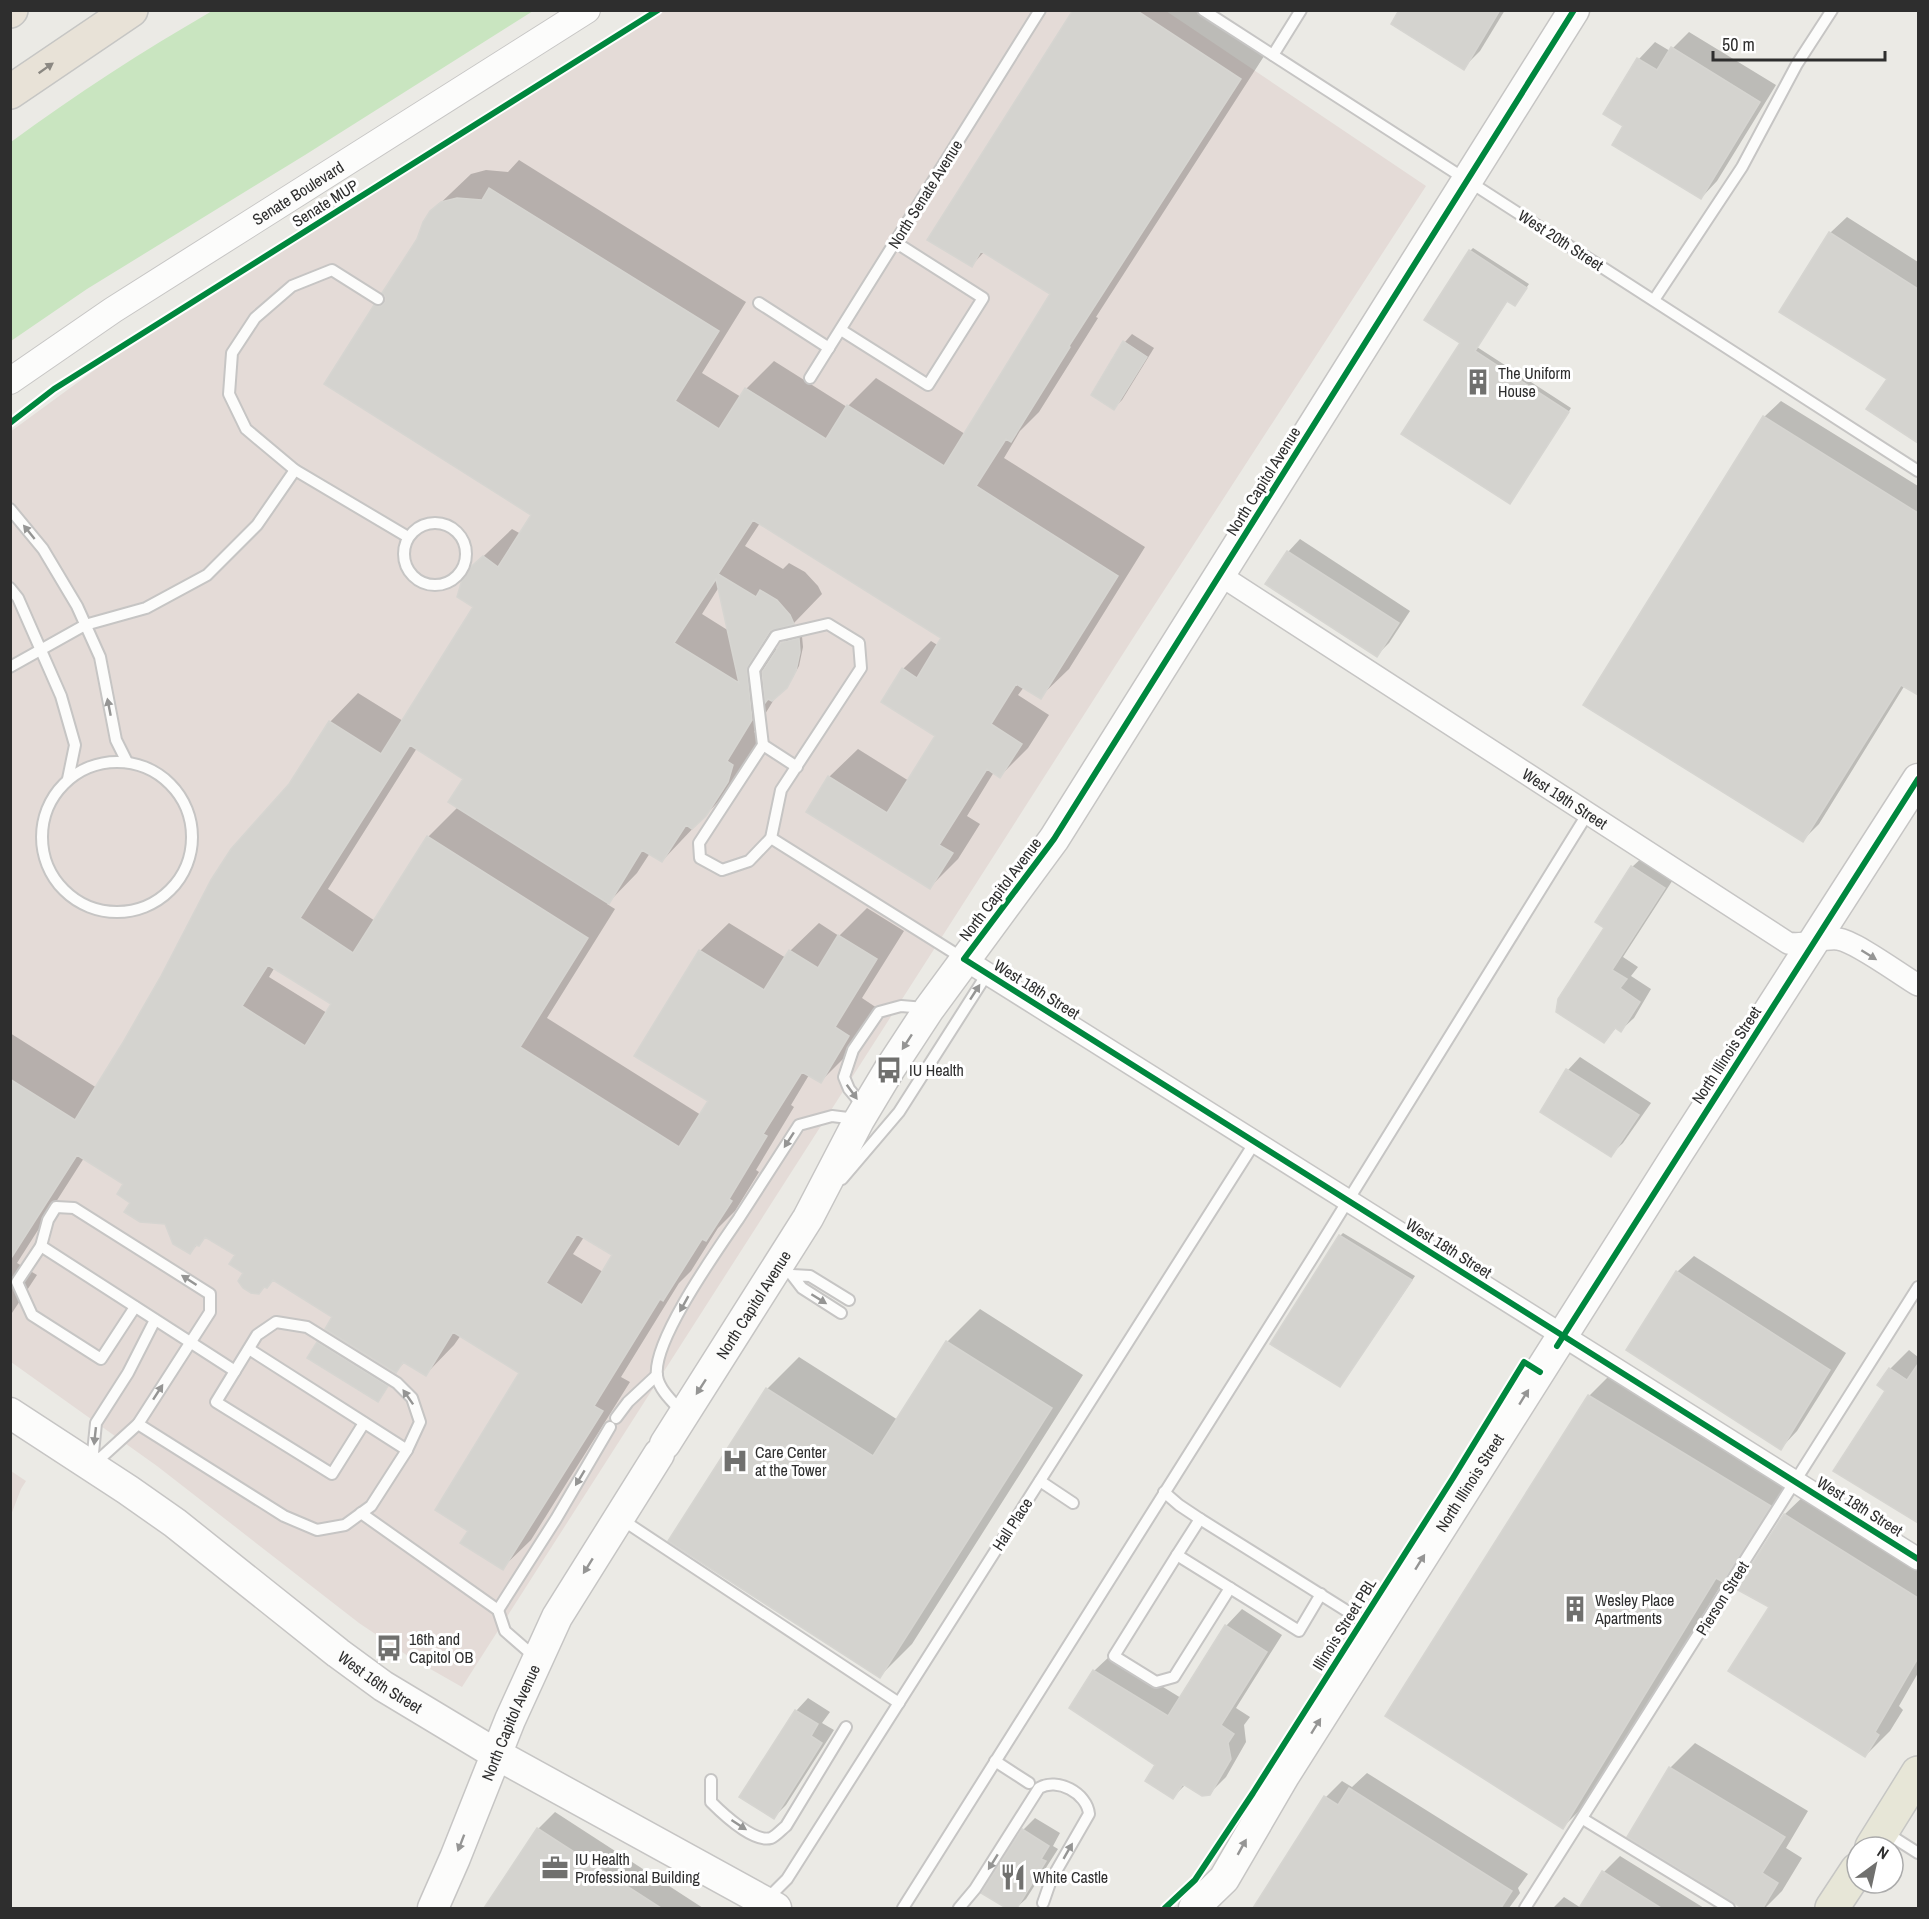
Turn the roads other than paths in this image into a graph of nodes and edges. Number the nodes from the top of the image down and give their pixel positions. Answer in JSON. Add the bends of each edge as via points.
{"nodes":[{"id":1,"x":131,"y":10,"type":"edge"},
{"id":2,"x":145,"y":10,"type":"edge"},
{"id":3,"x":587,"y":10,"type":"edge"},
{"id":4,"x":1040,"y":10,"type":"edge"},
{"id":5,"x":1203,"y":10,"type":"edge"},
{"id":6,"x":1301,"y":10,"type":"edge"},
{"id":7,"x":1574,"y":10,"type":"edge"},
{"id":8,"x":1832,"y":10,"type":"edge"},
{"id":9,"x":81,"y":43,"type":"junction"},
{"id":10,"x":1273,"y":55,"type":"junction"},
{"id":11,"x":10,"y":92,"type":"edge"},
{"id":12,"x":1468,"y":180,"type":"junction"},
{"id":13,"x":895,"y":242,"type":"junction"},
{"id":14,"x":378,"y":299,"type":"dead end"},
{"id":15,"x":1654,"y":300,"type":"junction"},
{"id":16,"x":759,"y":303,"type":"dead end"},
{"id":17,"x":841,"y":330,"type":"junction"},
{"id":18,"x":829,"y":348,"type":"junction"},
{"id":19,"x":810,"y":378,"type":"dead end"},
{"id":20,"x":10,"y":381,"type":"edge"},
{"id":21,"x":295,"y":470,"type":"junction"},
{"id":22,"x":1918,"y":471,"type":"edge"},
{"id":23,"x":10,"y":509,"type":"edge"},
{"id":24,"x":408,"y":537,"type":"junction"},
{"id":25,"x":1220,"y":575,"type":"junction"},
{"id":26,"x":10,"y":588,"type":"edge"},
{"id":27,"x":85,"y":625,"type":"junction"},
{"id":28,"x":41,"y":651,"type":"junction"},
{"id":29,"x":10,"y":667,"type":"edge"},
{"id":30,"x":763,"y":745,"type":"junction"},
{"id":31,"x":127,"y":762,"type":"junction"},
{"id":32,"x":797,"y":767,"type":"junction"},
{"id":33,"x":68,"y":778,"type":"junction"},
{"id":34,"x":1918,"y":779,"type":"edge"},
{"id":35,"x":1588,"y":813,"type":"junction"},
{"id":36,"x":771,"y":838,"type":"junction"},
{"id":37,"x":1815,"y":941,"type":"junction"},
{"id":38,"x":976,"y":967,"type":"junction"},
{"id":39,"x":1918,"y":985,"type":"edge"},
{"id":40,"x":929,"y":1009,"type":"junction"},
{"id":41,"x":863,"y":1114,"type":"junction"},
{"id":42,"x":1256,"y":1142,"type":"junction"},
{"id":43,"x":1348,"y":1200,"type":"junction"},
{"id":44,"x":808,"y":1218,"type":"junction"},
{"id":45,"x":41,"y":1246,"type":"junction"},
{"id":46,"x":785,"y":1271,"type":"junction"},
{"id":47,"x":14,"y":1281,"type":"edge"},
{"id":48,"x":1918,"y":1287,"type":"edge"},
{"id":49,"x":849,"y":1300,"type":"dead end"},
{"id":50,"x":135,"y":1307,"type":"junction"},
{"id":51,"x":841,"y":1313,"type":"dead end"},
{"id":52,"x":155,"y":1320,"type":"junction"},
{"id":53,"x":1563,"y":1336,"type":"junction"},
{"id":54,"x":190,"y":1342,"type":"junction"},
{"id":55,"x":249,"y":1349,"type":"junction"},
{"id":56,"x":235,"y":1371,"type":"junction"},
{"id":57,"x":657,"y":1375,"type":"junction"},
{"id":58,"x":10,"y":1413,"type":"edge"},
{"id":59,"x":684,"y":1414,"type":"junction"},
{"id":60,"x":364,"y":1423,"type":"junction"},
{"id":61,"x":138,"y":1425,"type":"junction"},
{"id":62,"x":407,"y":1450,"type":"junction"},
{"id":63,"x":92,"y":1466,"type":"junction"},
{"id":64,"x":1040,"y":1481,"type":"junction"},
{"id":65,"x":1795,"y":1482,"type":"junction"},
{"id":66,"x":1164,"y":1492,"type":"junction"},
{"id":67,"x":1073,"y":1503,"type":"dead end"},
{"id":68,"x":361,"y":1513,"type":"junction"},
{"id":69,"x":619,"y":1517,"type":"junction"},
{"id":70,"x":1200,"y":1519,"type":"junction"},
{"id":71,"x":1177,"y":1555,"type":"junction"},
{"id":72,"x":1918,"y":1559,"type":"edge"},
{"id":73,"x":1230,"y":1588,"type":"junction"},
{"id":74,"x":1321,"y":1594,"type":"junction"},
{"id":75,"x":498,"y":1610,"type":"junction"},
{"id":76,"x":1377,"y":1630,"type":"junction"},
{"id":77,"x":537,"y":1659,"type":"junction"},
{"id":78,"x":899,"y":1703,"type":"junction"},
{"id":79,"x":846,"y":1727,"type":"dead end"},
{"id":80,"x":496,"y":1754,"type":"junction"},
{"id":81,"x":995,"y":1761,"type":"junction"},
{"id":82,"x":1918,"y":1773,"type":"edge"},
{"id":83,"x":711,"y":1780,"type":"dead end"},
{"id":84,"x":1029,"y":1783,"type":"dead end"},
{"id":85,"x":1583,"y":1819,"type":"junction"},
{"id":86,"x":1879,"y":1835,"type":"edge"},
{"id":87,"x":1224,"y":1880,"type":"junction"},
{"id":88,"x":1845,"y":1888,"type":"edge"},
{"id":89,"x":1043,"y":1903,"type":"dead end"},
{"id":90,"x":766,"y":1906,"type":"edge"},
{"id":91,"x":433,"y":1908,"type":"edge"},
{"id":92,"x":903,"y":1908,"type":"edge"},
{"id":93,"x":959,"y":1908,"type":"edge"},
{"id":94,"x":1194,"y":1908,"type":"edge"},
{"id":95,"x":1210,"y":1908,"type":"edge"},
{"id":96,"x":1525,"y":1908,"type":"edge"},
{"id":97,"x":1729,"y":1908,"type":"edge"},
{"id":98,"x":1832,"y":1908,"type":"edge"}],
"edges":[{"from":1,"to":9,"type":"highway"},
{"from":2,"to":9,"type":"highway"},
{"from":3,"to":20,"type":"street","name":"Senate Boulevard","via":[[113,310]]},
{"from":4,"to":13,"type":"lane","name":"North Senate Avenue"},
{"from":5,"to":10,"type":"lane","name":"West 20th Street"},
{"from":6,"to":10,"type":"lane"},
{"from":7,"to":12,"type":"main road","name":"North Capitol Avenue"},
{"from":8,"to":15,"type":"lane","via":[[1797,64],[1742,167]]},
{"from":11,"to":9,"type":"highway","one_way":true},
{"from":10,"to":12,"type":"lane","name":"West 20th Street"},
{"from":12,"to":15,"type":"lane","name":"West 20th Street"},
{"from":12,"to":25,"type":"main road","name":"North Capitol Avenue"},
{"from":13,"to":17,"type":"lane","name":"North Senate Avenue"},
{"from":13,"to":17,"type":"lane","via":[[983,298],[928,385]]},
{"from":14,"to":21,"type":"lane","via":[[332,270],[292,286],[255,318],[232,353],[229,394],[246,429]]},
{"from":15,"to":22,"type":"lane","name":"West 20th Street"},
{"from":16,"to":18,"type":"lane"},
{"from":17,"to":18,"type":"lane","name":"North Senate Avenue"},
{"from":18,"to":19,"type":"lane","name":"North Senate Avenue"},
{"from":21,"to":24,"type":"lane"},
{"from":21,"to":27,"type":"lane","via":[[257,525],[207,575],[146,608]]},
{"from":27,"to":23,"type":"lane","one_way":true,"via":[[43,549]]},
{"from":24,"to":24,"type":"lane","via":[[404,557],[412,575],[430,585],[440,585],[458,575],[466,556],[461,537],[453,529],[434,523],[415,529]]},
{"from":25,"to":35,"type":"street","name":"West 19th Street"},
{"from":25,"to":38,"type":"main road","name":"North Capitol Avenue"},
{"from":26,"to":28,"type":"lane"},
{"from":27,"to":28,"type":"lane"},
{"from":31,"to":27,"type":"lane","one_way":true,"via":[[116,740],[100,657]]},
{"from":28,"to":29,"type":"lane"},
{"from":28,"to":33,"type":"lane","via":[[61,696],[75,746]]},
{"from":30,"to":32,"type":"lane"},
{"from":30,"to":32,"type":"lane","via":[[753,670],[776,636],[828,624],[859,643],[861,668]]},
{"from":30,"to":36,"type":"lane","via":[[699,843],[700,858],[722,870],[749,861]]},
{"from":31,"to":33,"type":"lane","via":[[106,762]]},
{"from":31,"to":33,"type":"lane","via":[[150,769],[170,783],[184,803],[191,826],[191,850],[183,873],[169,892],[149,905],[125,912],[101,911],[79,902],[60,887],[47,866],[41,843],[43,819]]},
{"from":32,"to":36,"type":"lane","via":[[781,790]]},
{"from":34,"to":37,"type":"main road","name":"North Illinois Street"},
{"from":35,"to":37,"type":"street","name":"West 19th Street","via":[[1788,943]]},
{"from":35,"to":43,"type":"lane"},
{"from":36,"to":38,"type":"lane","name":"West 18th Street"},
{"from":37,"to":39,"type":"street","name":"West 19th Street","one_way":true,"via":[[1849,942]]},
{"from":37,"to":53,"type":"main road","name":"North Illinois Street"},
{"from":38,"to":40,"type":"main road","name":"North Capitol Avenue"},
{"from":38,"to":42,"type":"street","name":"West 18th Street"},
{"from":44,"to":38,"type":"lane","one_way":true,"via":[[898,1112]]},
{"from":40,"to":41,"type":"main road","name":"North Capitol Avenue","one_way":true},
{"from":40,"to":41,"type":"lane","one_way":true,"via":[[901,1006],[879,1012],[853,1050],[844,1077]]},
{"from":41,"to":44,"type":"main road","name":"North Capitol Avenue"},
{"from":41,"to":57,"type":"lane","one_way":true,"via":[[832,1116],[799,1125],[697,1280],[665,1339]]},
{"from":42,"to":43,"type":"street","name":"West 18th Street"},
{"from":42,"to":64,"type":"lane","name":"Hall Place"},
{"from":43,"to":53,"type":"street","name":"West 18th Street"},
{"from":43,"to":66,"type":"lane"},
{"from":44,"to":46,"type":"main road","name":"North Capitol Avenue"},
{"from":45,"to":47,"type":"lane"},
{"from":45,"to":50,"type":"lane"},
{"from":54,"to":45,"type":"lane","one_way":true,"via":[[210,1312],[210,1294],[167,1266],[74,1208],[56,1207]]},
{"from":46,"to":49,"type":"lane","via":[[810,1276]]},
{"from":46,"to":51,"type":"lane","one_way":true,"via":[[802,1288]]},
{"from":46,"to":59,"type":"main road","name":"North Capitol Avenue","one_way":true},
{"from":47,"to":50,"type":"lane","via":[[32,1315],[101,1359]]},
{"from":48,"to":65,"type":"lane","name":"Pierson Street"},
{"from":50,"to":52,"type":"lane"},
{"from":52,"to":54,"type":"lane"},
{"from":52,"to":63,"type":"lane","one_way":true,"via":[[96,1423]]},
{"from":53,"to":65,"type":"street","name":"West 18th Street"},
{"from":76,"to":53,"type":"main road","name":"North Illinois Street","one_way":true},
{"from":54,"to":56,"type":"lane"},
{"from":61,"to":54,"type":"lane","one_way":true},
{"from":55,"to":56,"type":"lane"},
{"from":55,"to":60,"type":"lane"},
{"from":62,"to":55,"type":"lane","one_way":true,"via":[[420,1422],[412,1398],[397,1383],[307,1327],[276,1322],[257,1335]]},
{"from":56,"to":60,"type":"lane","via":[[216,1401],[332,1474]]},
{"from":57,"to":59,"type":"lane","via":[[660,1386]]},
{"from":57,"to":75,"type":"lane","one_way":true,"via":[[628,1402],[613,1423]]},
{"from":58,"to":63,"type":"main road","name":"West 16th Street"},
{"from":59,"to":69,"type":"main road","name":"North Capitol Avenue"},
{"from":60,"to":62,"type":"lane"},
{"from":61,"to":63,"type":"lane"},
{"from":61,"to":68,"type":"lane","via":[[284,1516],[317,1530],[345,1525]]},
{"from":62,"to":68,"type":"lane","via":[[371,1506]]},
{"from":63,"to":80,"type":"main road","name":"West 16th Street","via":[[183,1529],[365,1674]]},
{"from":64,"to":67,"type":"lane"},
{"from":64,"to":78,"type":"lane","name":"Hall Place"},
{"from":65,"to":72,"type":"street","name":"West 18th Street"},
{"from":65,"to":85,"type":"lane","name":"Pierson Street"},
{"from":66,"to":70,"type":"lane"},
{"from":66,"to":81,"type":"lane"},
{"from":68,"to":75,"type":"lane"},
{"from":69,"to":77,"type":"main road","name":"North Capitol Avenue","one_way":true,"via":[[556,1617]]},
{"from":69,"to":78,"type":"lane","via":[[849,1664]]},
{"from":70,"to":71,"type":"lane"},
{"from":70,"to":74,"type":"lane"},
{"from":71,"to":73,"type":"lane"},
{"from":71,"to":73,"type":"lane","via":[[1114,1656],[1156,1682],[1174,1677]]},
{"from":73,"to":74,"type":"lane","via":[[1299,1631]]},
{"from":74,"to":76,"type":"lane"},
{"from":75,"to":77,"type":"lane","via":[[505,1631]]},
{"from":87,"to":76,"type":"main road","name":"North Illinois Street","one_way":true,"via":[[1284,1776]]},
{"from":77,"to":80,"type":"main road","name":"North Capitol Avenue"},
{"from":78,"to":90,"type":"lane","name":"Hall Place"},
{"from":83,"to":79,"type":"lane","one_way":true,"via":[[711,1802],[759,1838],[772,1838],[786,1826]]},
{"from":80,"to":90,"type":"main road","name":"West 16th Street"},
{"from":80,"to":91,"type":"main road","name":"North Capitol Avenue","one_way":true},
{"from":81,"to":84,"type":"lane"},
{"from":81,"to":92,"type":"lane"},
{"from":82,"to":86,"type":"main road"},
{"from":85,"to":96,"type":"lane","name":"Pierson Street"},
{"from":85,"to":97,"type":"lane"},
{"from":87,"to":94,"type":"main road","name":"North Illinois Street"},
{"from":87,"to":95,"type":"main road"},
{"from":88,"to":98,"type":"main road"},
{"from":89,"to":93,"type":"lane","one_way":true,"via":[[1051,1880],[1089,1814],[1084,1800],[1054,1784],[1039,1788]]}]}
